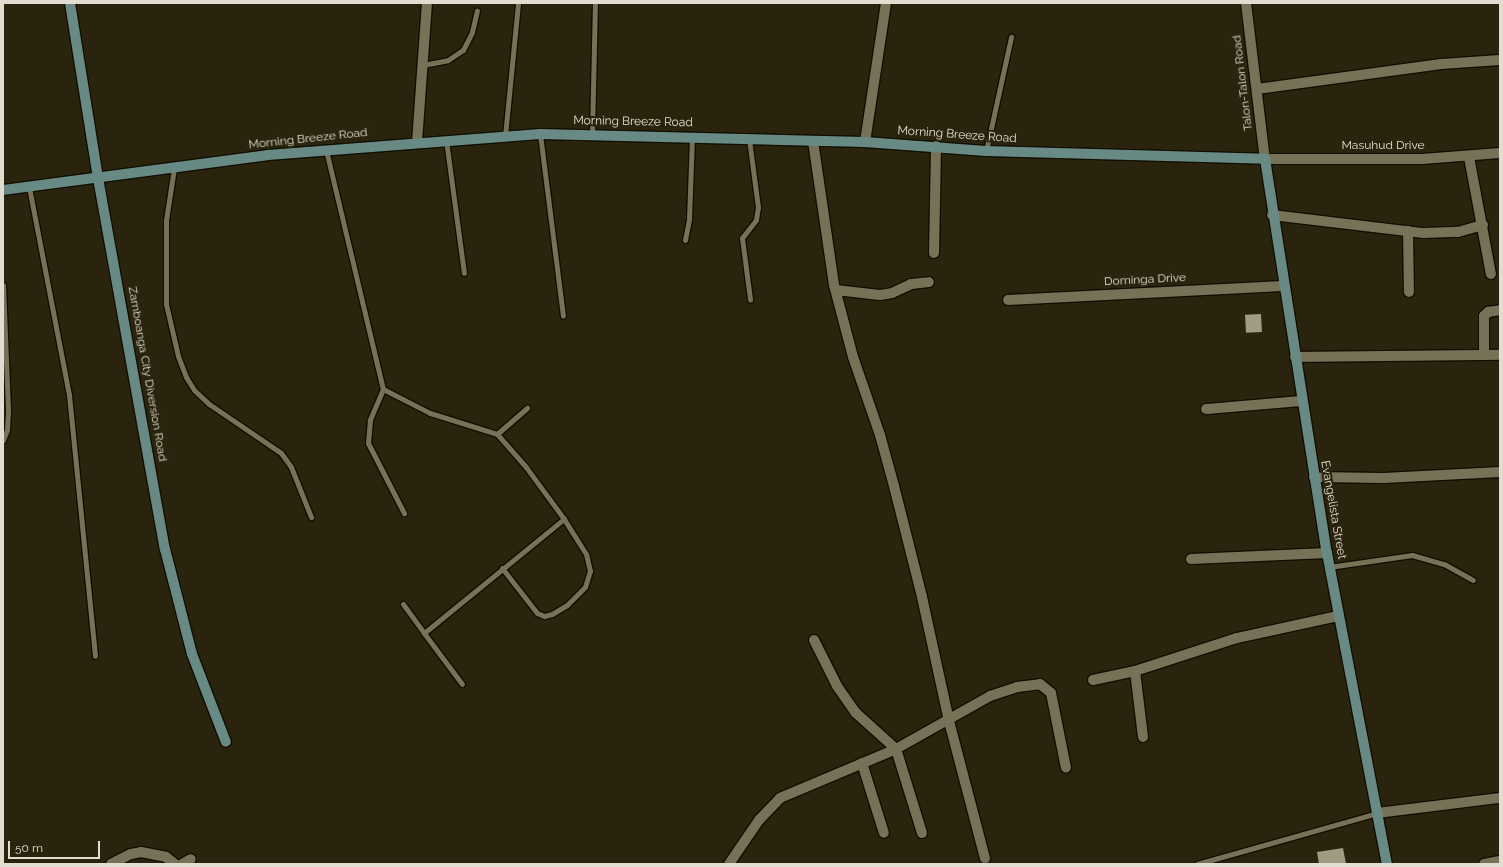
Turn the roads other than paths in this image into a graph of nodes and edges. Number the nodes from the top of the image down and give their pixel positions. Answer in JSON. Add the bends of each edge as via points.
{"nodes":[{"id":1,"x":70,"y":3,"type":"edge"},
{"id":2,"x":427,"y":3,"type":"edge"},
{"id":3,"x":518,"y":3,"type":"edge"},
{"id":4,"x":595,"y":3,"type":"edge"},
{"id":5,"x":886,"y":3,"type":"edge"},
{"id":6,"x":1246,"y":3,"type":"edge"},
{"id":7,"x":477,"y":11,"type":"dead end"},
{"id":8,"x":1011,"y":37,"type":"dead end"},
{"id":9,"x":1500,"y":60,"type":"edge"},
{"id":10,"x":423,"y":65,"type":"junction"},
{"id":11,"x":1257,"y":90,"type":"junction"},
{"id":12,"x":540,"y":134,"type":"junction"},
{"id":13,"x":592,"y":134,"type":"junction"},
{"id":14,"x":505,"y":136,"type":"junction"},
{"id":15,"x":692,"y":136,"type":"junction"},
{"id":16,"x":749,"y":138,"type":"junction"},
{"id":17,"x":446,"y":140,"type":"junction"},
{"id":18,"x":813,"y":141,"type":"junction"},
{"id":19,"x":417,"y":142,"type":"junction"},
{"id":20,"x":865,"y":142,"type":"junction"},
{"id":21,"x":936,"y":146,"type":"junction"},
{"id":22,"x":326,"y":150,"type":"junction"},
{"id":23,"x":986,"y":151,"type":"junction"},
{"id":24,"x":1500,"y":154,"type":"edge"},
{"id":25,"x":1469,"y":157,"type":"junction"},
{"id":26,"x":1265,"y":159,"type":"junction"},
{"id":27,"x":174,"y":168,"type":"junction"},
{"id":28,"x":98,"y":178,"type":"junction"},
{"id":29,"x":29,"y":187,"type":"junction"},
{"id":30,"x":3,"y":190,"type":"edge"},
{"id":31,"x":1272,"y":215,"type":"junction"},
{"id":32,"x":1483,"y":224,"type":"junction"},
{"id":33,"x":1408,"y":231,"type":"junction"},
{"id":34,"x":685,"y":240,"type":"dead end"},
{"id":35,"x":934,"y":253,"type":"dead end"},
{"id":36,"x":464,"y":273,"type":"dead end"},
{"id":37,"x":1491,"y":274,"type":"dead end"},
{"id":38,"x":929,"y":282,"type":"dead end"},
{"id":39,"x":3,"y":285,"type":"edge"},
{"id":40,"x":1283,"y":286,"type":"junction"},
{"id":41,"x":836,"y":290,"type":"junction"},
{"id":42,"x":1408,"y":292,"type":"dead end"},
{"id":43,"x":750,"y":299,"type":"dead end"},
{"id":44,"x":1008,"y":300,"type":"dead end"},
{"id":45,"x":1500,"y":310,"type":"edge"},
{"id":46,"x":563,"y":316,"type":"dead end"},
{"id":47,"x":1484,"y":355,"type":"junction"},
{"id":48,"x":1500,"y":355,"type":"edge"},
{"id":49,"x":1294,"y":357,"type":"junction"},
{"id":50,"x":383,"y":389,"type":"junction"},
{"id":51,"x":1302,"y":401,"type":"junction"},
{"id":52,"x":527,"y":408,"type":"dead end"},
{"id":53,"x":1206,"y":409,"type":"dead end"},
{"id":54,"x":497,"y":434,"type":"junction"},
{"id":55,"x":3,"y":440,"type":"edge"},
{"id":56,"x":1500,"y":472,"type":"edge"},
{"id":57,"x":1314,"y":477,"type":"junction"},
{"id":58,"x":404,"y":513,"type":"dead end"},
{"id":59,"x":311,"y":517,"type":"dead end"},
{"id":60,"x":564,"y":519,"type":"junction"},
{"id":61,"x":1327,"y":553,"type":"junction"},
{"id":62,"x":1191,"y":559,"type":"dead end"},
{"id":63,"x":1330,"y":567,"type":"junction"},
{"id":64,"x":502,"y":568,"type":"junction"},
{"id":65,"x":1473,"y":580,"type":"dead end"},
{"id":66,"x":403,"y":604,"type":"dead end"},
{"id":67,"x":1338,"y":616,"type":"junction"},
{"id":68,"x":424,"y":633,"type":"junction"},
{"id":69,"x":814,"y":640,"type":"dead end"},
{"id":70,"x":95,"y":656,"type":"dead end"},
{"id":71,"x":1135,"y":671,"type":"junction"},
{"id":72,"x":1093,"y":680,"type":"dead end"},
{"id":73,"x":462,"y":684,"type":"dead end"},
{"id":74,"x":949,"y":721,"type":"junction"},
{"id":75,"x":1143,"y":737,"type":"dead end"},
{"id":76,"x":226,"y":742,"type":"dead end"},
{"id":77,"x":896,"y":749,"type":"junction"},
{"id":78,"x":862,"y":763,"type":"junction"},
{"id":79,"x":1066,"y":768,"type":"dead end"},
{"id":80,"x":1500,"y":798,"type":"edge"},
{"id":81,"x":1377,"y":813,"type":"junction"},
{"id":82,"x":884,"y":832,"type":"dead end"},
{"id":83,"x":922,"y":833,"type":"dead end"},
{"id":84,"x":985,"y":858,"type":"dead end"},
{"id":85,"x":1500,"y":861,"type":"edge"},
{"id":86,"x":111,"y":864,"type":"edge"},
{"id":87,"x":175,"y":864,"type":"edge"},
{"id":88,"x":729,"y":864,"type":"edge"},
{"id":89,"x":1197,"y":864,"type":"edge"},
{"id":90,"x":1387,"y":864,"type":"edge"},
{"id":91,"x":1484,"y":864,"type":"edge"}],
"edges":[{"from":1,"to":28,"type":"main road","name":"Zamboanga City Diversion Road"},
{"from":2,"to":10,"type":"street"},
{"from":3,"to":14,"type":"lane"},
{"from":4,"to":13,"type":"lane"},
{"from":5,"to":20,"type":"street"},
{"from":6,"to":11,"type":"street","name":"Talon-Talon Road"},
{"from":7,"to":10,"type":"lane","via":[[472,32],[463,50],[448,60]]},
{"from":8,"to":23,"type":"lane"},
{"from":9,"to":11,"type":"street","via":[[1441,64]]},
{"from":10,"to":19,"type":"street"},
{"from":11,"to":26,"type":"street","name":"Talon-Talon Road"},
{"from":12,"to":13,"type":"main road","name":"Morning Breeze Road"},
{"from":12,"to":14,"type":"main road","name":"Morning Breeze Road"},
{"from":12,"to":46,"type":"lane"},
{"from":13,"to":15,"type":"main road","name":"Morning Breeze Road"},
{"from":14,"to":17,"type":"main road","name":"Morning Breeze Road"},
{"from":15,"to":16,"type":"main road","name":"Morning Breeze Road"},
{"from":15,"to":34,"type":"lane","via":[[689,219]]},
{"from":16,"to":18,"type":"main road","name":"Morning Breeze Road"},
{"from":16,"to":43,"type":"lane","via":[[758,207],[756,220],[742,238]]},
{"from":17,"to":19,"type":"main road","name":"Morning Breeze Road"},
{"from":17,"to":36,"type":"lane"},
{"from":18,"to":20,"type":"main road","name":"Morning Breeze Road"},
{"from":18,"to":41,"type":"street"},
{"from":19,"to":22,"type":"main road","name":"Morning Breeze Road"},
{"from":20,"to":21,"type":"main road","name":"Morning Breeze Road"},
{"from":21,"to":23,"type":"main road","name":"Morning Breeze Road"},
{"from":21,"to":35,"type":"street"},
{"from":22,"to":27,"type":"main road","name":"Morning Breeze Road"},
{"from":22,"to":50,"type":"lane"},
{"from":23,"to":26,"type":"main road","name":"Morning Breeze Road"},
{"from":24,"to":25,"type":"street","name":"Masuhud Drive"},
{"from":25,"to":26,"type":"street","name":"Masuhud Drive"},
{"from":25,"to":32,"type":"street"},
{"from":26,"to":31,"type":"main road","name":"Evangelista Street"},
{"from":27,"to":28,"type":"main road","name":"Morning Breeze Road"},
{"from":27,"to":59,"type":"lane","via":[[166,220],[166,304],[178,356],[186,377],[194,390],[209,404],[281,453],[291,467]]},
{"from":28,"to":29,"type":"main road","name":"Morning Breeze Road"},
{"from":28,"to":76,"type":"main road","name":"Zamboanga City Diversion Road","via":[[165,549],[192,654]]},
{"from":29,"to":30,"type":"main road","name":"Morning Breeze Road"},
{"from":29,"to":70,"type":"lane","via":[[69,395]]},
{"from":31,"to":33,"type":"street"},
{"from":31,"to":40,"type":"main road","name":"Evangelista Street"},
{"from":32,"to":33,"type":"street","via":[[1443,233]]},
{"from":32,"to":37,"type":"street"},
{"from":33,"to":42,"type":"street"},
{"from":38,"to":41,"type":"street","via":[[911,284],[892,293],[880,295]]},
{"from":39,"to":55,"type":"lane","via":[[8,411],[7,430]]},
{"from":40,"to":44,"type":"street","name":"Dominga Drive"},
{"from":40,"to":49,"type":"main road","name":"Evangelista Street"},
{"from":41,"to":74,"type":"street","via":[[853,357],[892,479],[922,597]]},
{"from":45,"to":47,"type":"street","via":[[1488,312],[1484,316]]},
{"from":47,"to":48,"type":"street"},
{"from":47,"to":49,"type":"street"},
{"from":49,"to":51,"type":"main road","name":"Evangelista Street"},
{"from":50,"to":54,"type":"lane","via":[[430,413]]},
{"from":50,"to":58,"type":"lane","via":[[370,420],[368,444]]},
{"from":51,"to":53,"type":"street"},
{"from":51,"to":57,"type":"main road","name":"Evangelista Street"},
{"from":52,"to":54,"type":"lane"},
{"from":54,"to":60,"type":"lane","via":[[526,467]]},
{"from":56,"to":57,"type":"street","via":[[1384,478]]},
{"from":57,"to":61,"type":"main road","name":"Evangelista Street"},
{"from":60,"to":64,"type":"lane"},
{"from":60,"to":64,"type":"lane","via":[[586,554],[590,571],[585,587],[567,605],[552,614],[544,616],[537,613]]},
{"from":61,"to":62,"type":"street"},
{"from":61,"to":63,"type":"main road","name":"Evangelista Street"},
{"from":63,"to":65,"type":"lane","via":[[1412,555],[1444,564]]},
{"from":63,"to":67,"type":"main road","name":"Evangelista Street"},
{"from":64,"to":68,"type":"lane"},
{"from":66,"to":68,"type":"lane"},
{"from":67,"to":71,"type":"street","via":[[1237,638]]},
{"from":67,"to":81,"type":"main road","name":"Evangelista Street"},
{"from":68,"to":73,"type":"lane"},
{"from":69,"to":77,"type":"street","via":[[837,686],[856,713]]},
{"from":71,"to":72,"type":"street"},
{"from":71,"to":75,"type":"street"},
{"from":74,"to":77,"type":"street"},
{"from":74,"to":79,"type":"street","via":[[990,696],[1040,684],[1047,687],[1054,700]]},
{"from":74,"to":84,"type":"street"},
{"from":77,"to":78,"type":"street"},
{"from":77,"to":83,"type":"street"},
{"from":78,"to":82,"type":"street"},
{"from":78,"to":88,"type":"street","via":[[780,798],[759,820]]},
{"from":80,"to":81,"type":"street"},
{"from":81,"to":89,"type":"lane"},
{"from":81,"to":90,"type":"main road","name":"Evangelista Street"},
{"from":85,"to":91,"type":"street"},
{"from":86,"to":87,"type":"street","via":[[141,852],[166,857]]}]}
